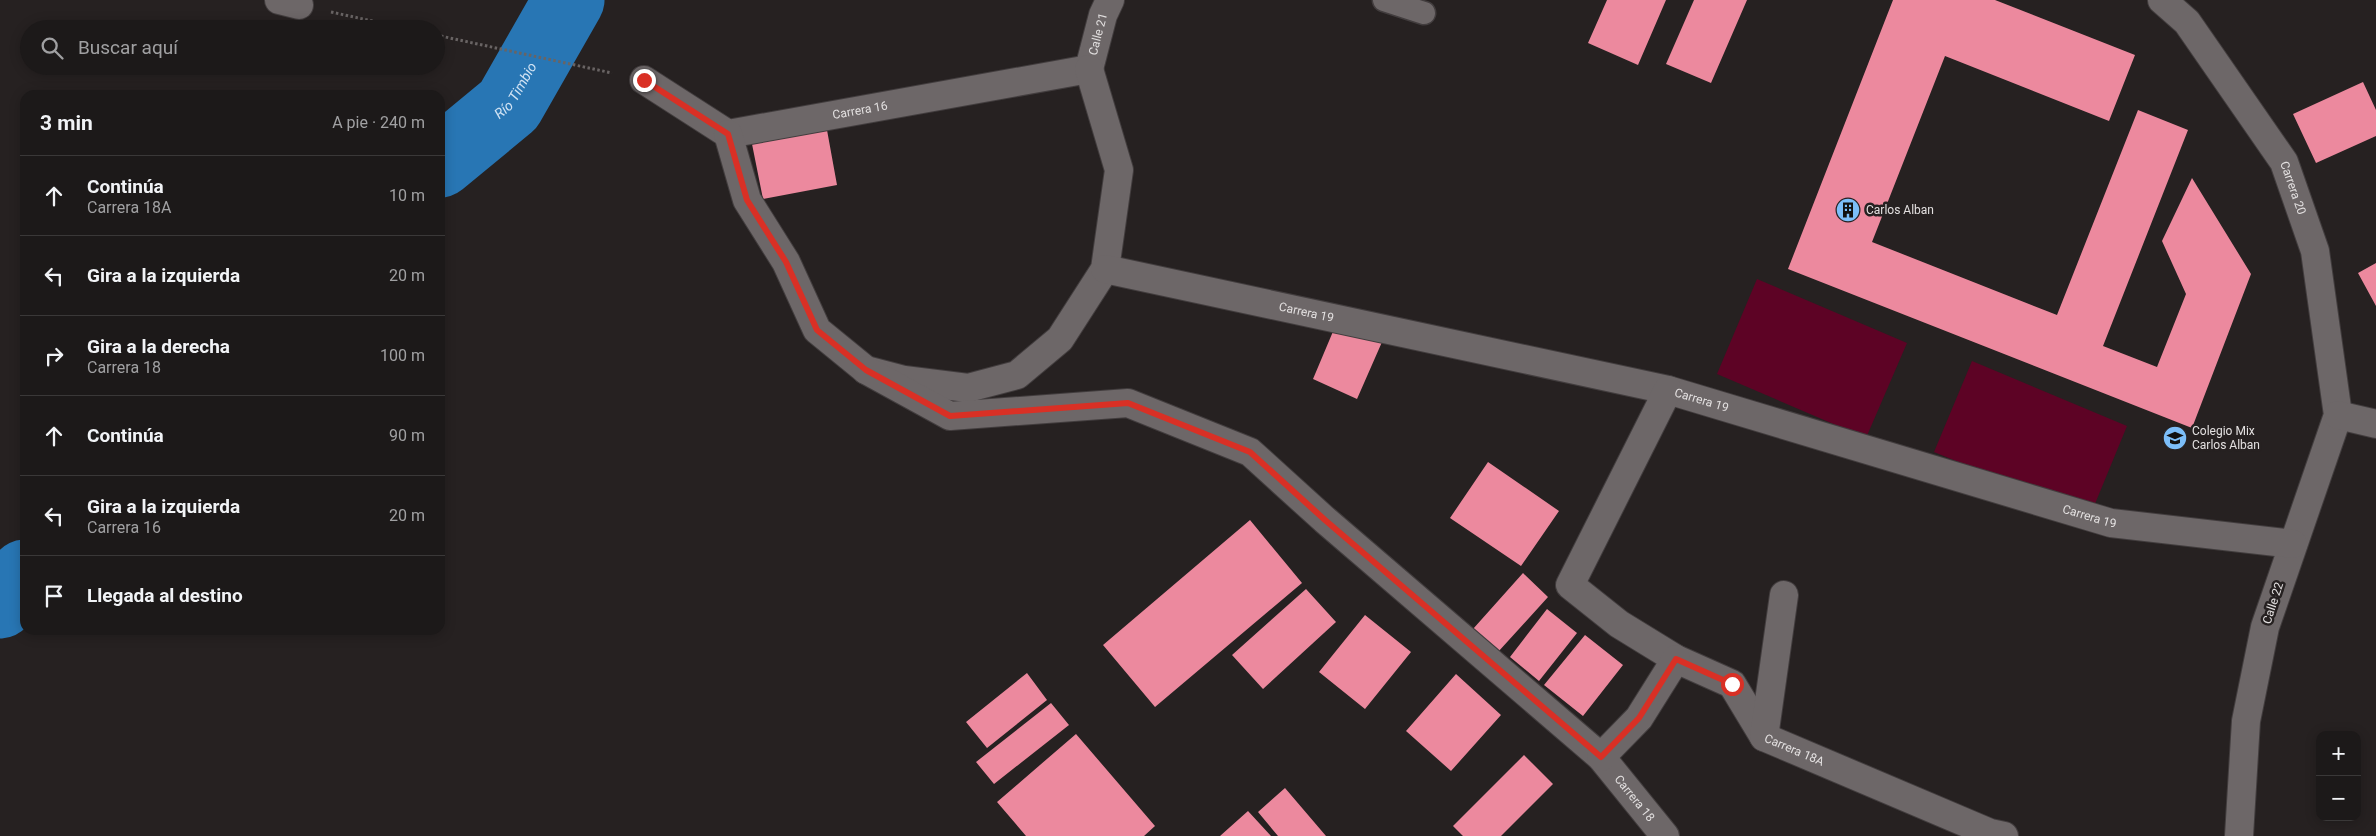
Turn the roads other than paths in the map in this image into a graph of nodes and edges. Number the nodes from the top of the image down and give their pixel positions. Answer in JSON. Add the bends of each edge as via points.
{"nodes":[{"id":1,"x":1110,"y":0,"type":"edge"},
{"id":2,"x":1384,"y":0,"type":"edge"},
{"id":3,"x":2162,"y":0,"type":"edge"},
{"id":4,"x":1424,"y":13,"type":"dead end"},
{"id":5,"x":1089,"y":69,"type":"junction"},
{"id":6,"x":644,"y":80,"type":"road end"},
{"id":7,"x":728,"y":134,"type":"junction"},
{"id":8,"x":1105,"y":269,"type":"junction"},
{"id":9,"x":866,"y":370,"type":"junction"},
{"id":10,"x":1668,"y":390,"type":"junction"},
{"id":11,"x":2338,"y":415,"type":"junction"},
{"id":12,"x":2376,"y":424,"type":"edge"},
{"id":13,"x":2293,"y":544,"type":"junction"},
{"id":14,"x":1784,"y":595,"type":"dead end"},
{"id":15,"x":1676,"y":659,"type":"junction"},
{"id":16,"x":1764,"y":737,"type":"junction"},
{"id":17,"x":1601,"y":757,"type":"junction"},
{"id":18,"x":1665,"y":836,"type":"edge"},
{"id":19,"x":2004,"y":836,"type":"edge"},
{"id":20,"x":2239,"y":836,"type":"edge"}],
"edges":[{"from":1,"to":5,"type":"street","name":"Calle 21"},
{"from":2,"to":4,"type":"lane"},
{"from":3,"to":11,"type":"street","name":"Carrera 20","via":[[2187,22],[2284,162],[2315,251]]},
{"from":5,"to":7,"type":"street","name":"Carrera 16"},
{"from":5,"to":8,"type":"street","via":[[1119,170]]},
{"from":6,"to":7,"type":"street"},
{"from":7,"to":9,"type":"street","via":[[747,200],[786,262],[817,330]]},
{"from":8,"to":9,"type":"street","via":[[1060,339],[1017,375],[968,388],[904,380]]},
{"from":8,"to":10,"type":"street","name":"Carrera 19"},
{"from":9,"to":17,"type":"street","name":"Carrera 18","via":[[950,416],[1128,403],[1250,452]]},
{"from":10,"to":13,"type":"street","name":"Carrera 19","via":[[2111,523]]},
{"from":10,"to":15,"type":"street","name":"Carrera 18A","via":[[1570,585],[1619,624]]},
{"from":11,"to":12,"type":"street"},
{"from":11,"to":13,"type":"street","name":"Calle 22"},
{"from":13,"to":20,"type":"street","name":"Calle 22","via":[[2265,627],[2246,721]]},
{"from":14,"to":16,"type":"street"},
{"from":15,"to":16,"type":"street","name":"Carrera 18A","via":[[1732,684]]},
{"from":15,"to":17,"type":"street","via":[[1639,718]]},
{"from":16,"to":19,"type":"street","name":"Carrera 18A","via":[[1990,833]]},
{"from":17,"to":18,"type":"street","name":"Carrera 18"}]}
